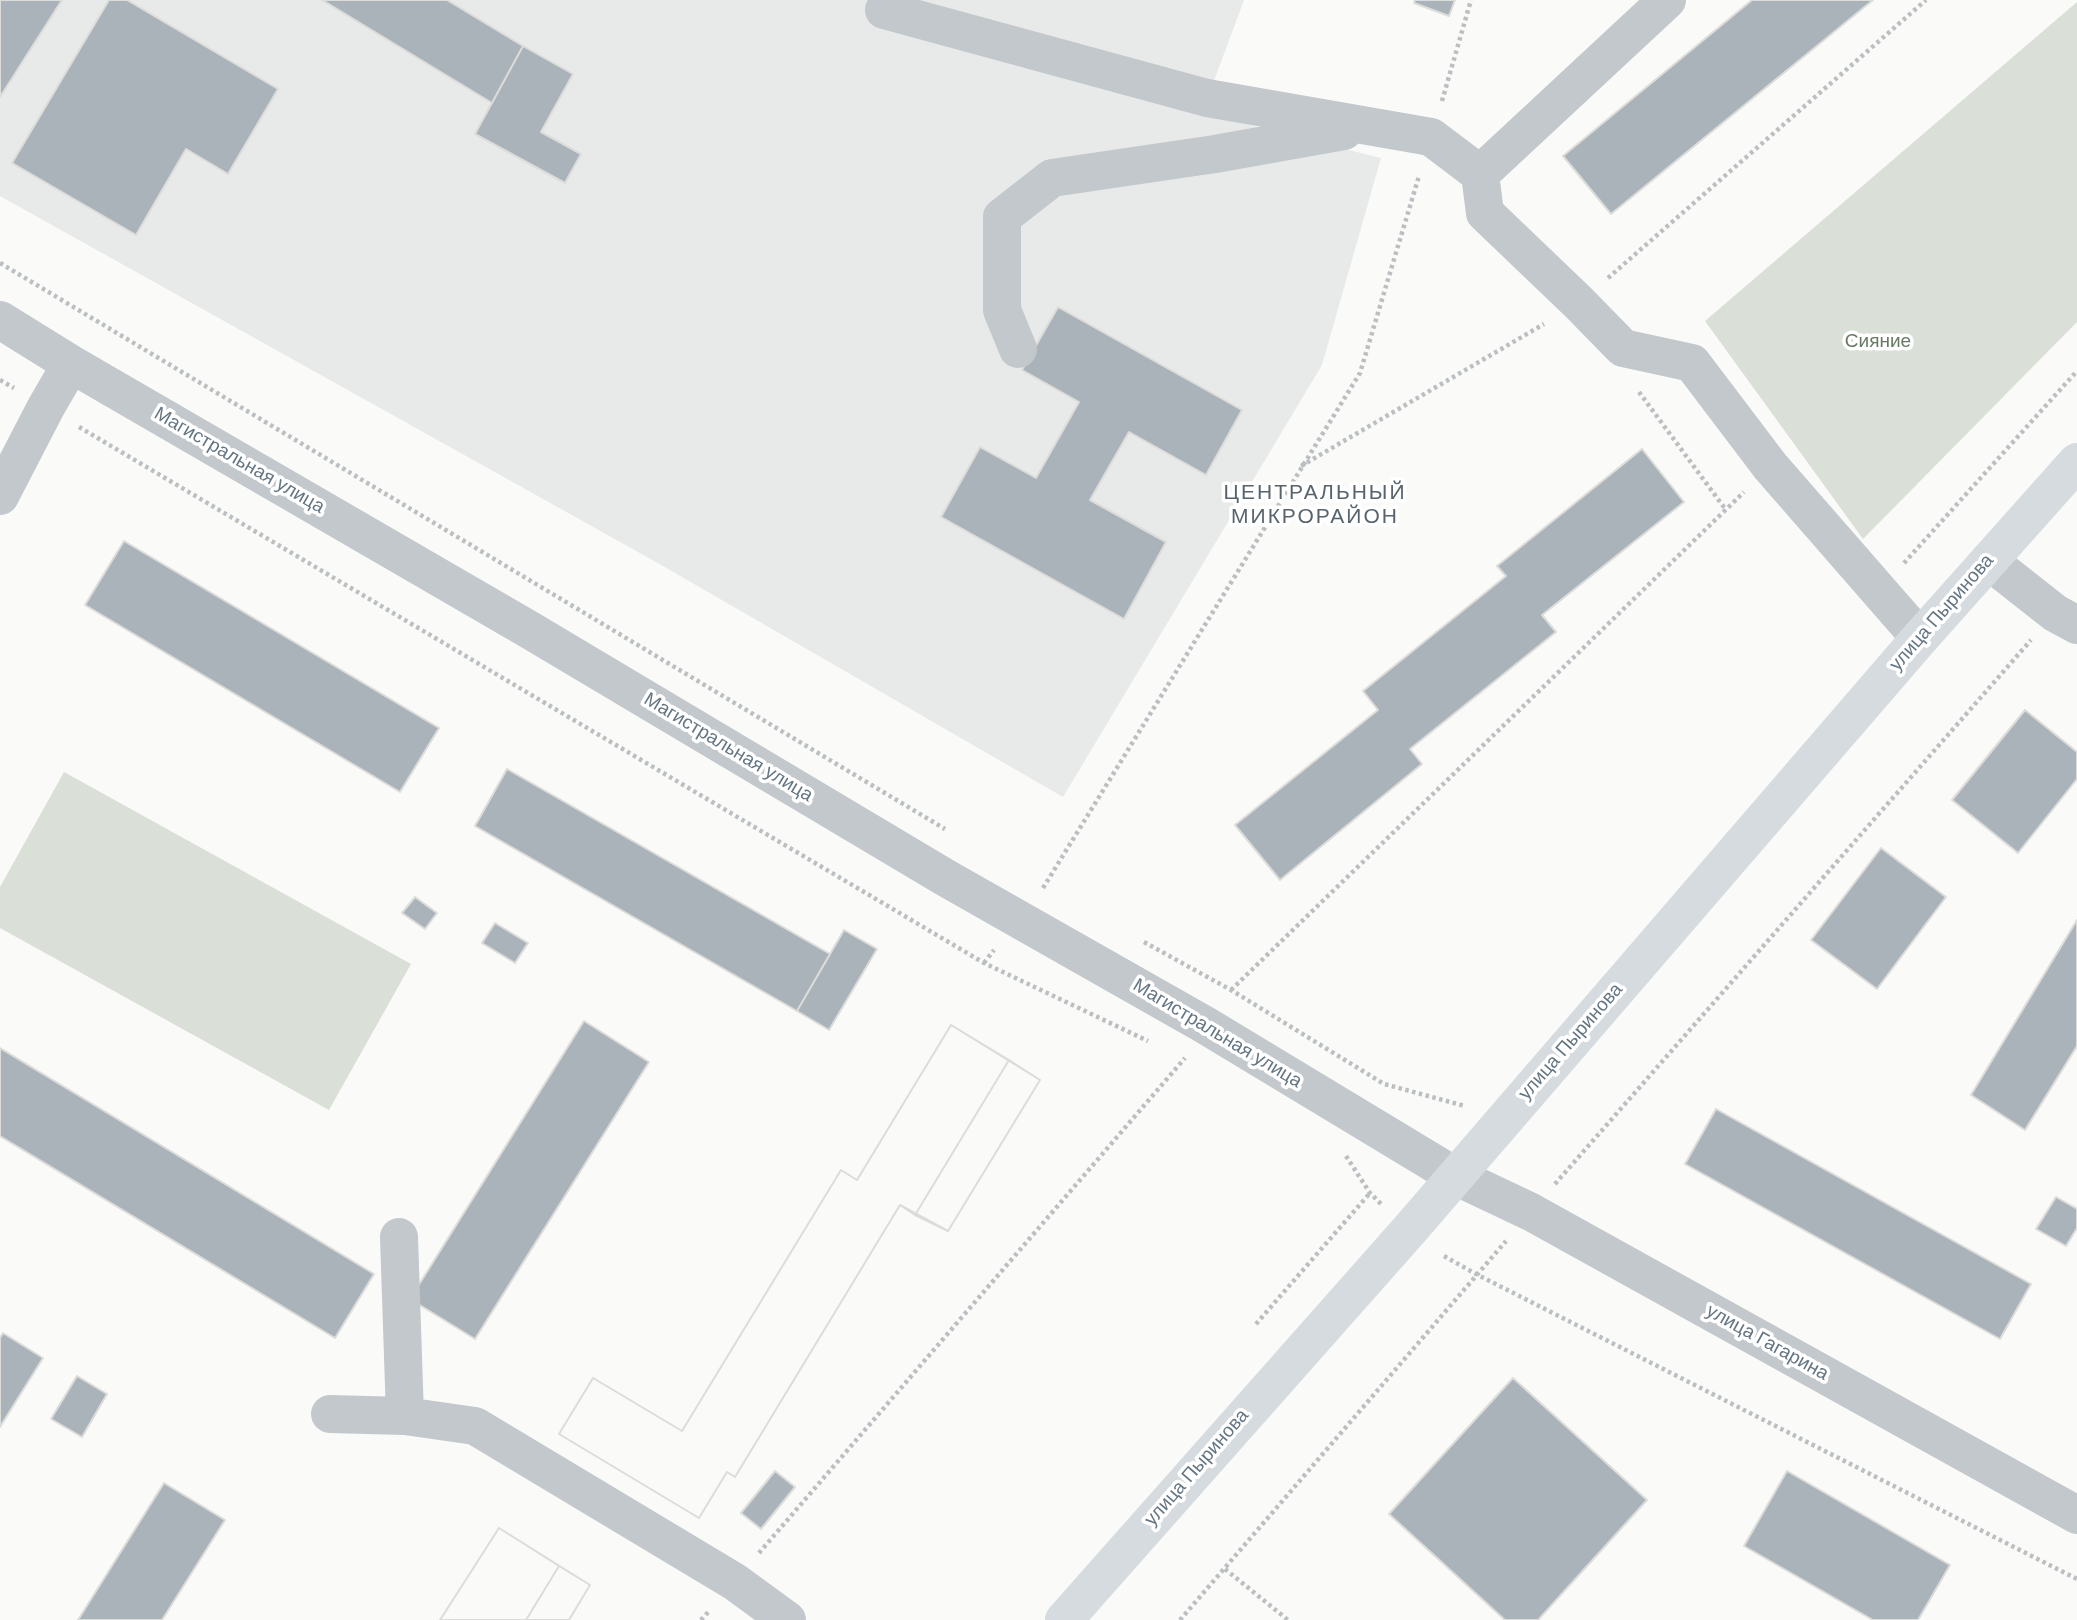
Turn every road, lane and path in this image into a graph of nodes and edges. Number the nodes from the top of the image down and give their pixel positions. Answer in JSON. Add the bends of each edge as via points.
{"nodes":[{"id":1,"x":1471,"y":0,"type":"edge"},
{"id":2,"x":1667,"y":0,"type":"edge"},
{"id":3,"x":1926,"y":0,"type":"edge"},
{"id":4,"x":884,"y":10,"type":"dead end"},
{"id":5,"x":1370,"y":127,"type":"junction"},
{"id":6,"x":1431,"y":137,"type":"junction"},
{"id":7,"x":1480,"y":174,"type":"junction"},
{"id":8,"x":0,"y":263,"type":"edge"},
{"id":9,"x":1579,"y":303,"type":"junction"},
{"id":10,"x":0,"y":320,"type":"edge"},
{"id":11,"x":1018,"y":349,"type":"dead end"},
{"id":12,"x":71,"y":364,"type":"junction"},
{"id":13,"x":2077,"y":371,"type":"edge"},
{"id":14,"x":0,"y":380,"type":"edge"},
{"id":15,"x":46,"y":407,"type":"junction"},
{"id":16,"x":2077,"y":462,"type":"edge"},
{"id":17,"x":1770,"y":466,"type":"junction"},
{"id":18,"x":1300,"y":467,"type":"junction"},
{"id":19,"x":0,"y":496,"type":"edge"},
{"id":20,"x":1989,"y":561,"type":"junction"},
{"id":21,"x":1878,"y":591,"type":"junction"},
{"id":22,"x":2066,"y":619,"type":"edge"},
{"id":23,"x":1920,"y":638,"type":"junction"},
{"id":24,"x":948,"y":830,"type":"dead end"},
{"id":25,"x":1032,"y":881,"type":"dead end"},
{"id":26,"x":1044,"y":888,"type":"junction"},
{"id":27,"x":1035,"y":896,"type":"dead end"},
{"id":28,"x":1137,"y":939,"type":"dead end"},
{"id":29,"x":1231,"y":990,"type":"junction"},
{"id":30,"x":1205,"y":1025,"type":"junction"},
{"id":31,"x":1160,"y":1046,"type":"dead end"},
{"id":32,"x":1172,"y":1052,"type":"dead end"},
{"id":33,"x":1185,"y":1058,"type":"junction"},
{"id":34,"x":1506,"y":1117,"type":"junction"},
{"id":35,"x":1342,"y":1150,"type":"dead end"},
{"id":36,"x":1455,"y":1176,"type":"junction"},
{"id":37,"x":1370,"y":1194,"type":"junction"},
{"id":38,"x":1385,"y":1207,"type":"dead end"},
{"id":39,"x":1531,"y":1212,"type":"junction"},
{"id":40,"x":399,"y":1237,"type":"dead end"},
{"id":41,"x":1444,"y":1256,"type":"dead end"},
{"id":42,"x":1476,"y":1274,"type":"junction"},
{"id":43,"x":1256,"y":1324,"type":"dead end"},
{"id":44,"x":330,"y":1414,"type":"dead end"},
{"id":45,"x":405,"y":1416,"type":"junction"},
{"id":46,"x":2077,"y":1515,"type":"edge"},
{"id":47,"x":1225,"y":1569,"type":"junction"},
{"id":48,"x":2077,"y":1579,"type":"edge"},
{"id":49,"x":735,"y":1581,"type":"junction"},
{"id":50,"x":701,"y":1620,"type":"edge"},
{"id":51,"x":787,"y":1620,"type":"edge"},
{"id":52,"x":1064,"y":1620,"type":"edge"},
{"id":53,"x":1181,"y":1620,"type":"edge"},
{"id":54,"x":1288,"y":1620,"type":"edge"}],
"edges":[{"from":1,"to":6,"type":"path"},
{"from":2,"to":7,"type":"street"},
{"from":3,"to":9,"type":"path"},
{"from":4,"to":5,"type":"street","via":[[1207,98]]},
{"from":5,"to":6,"type":"street"},
{"from":5,"to":11,"type":"street","via":[[1052,178],[1002,217],[1002,310]]},
{"from":6,"to":7,"type":"street"},
{"from":6,"to":18,"type":"path","via":[[1360,373]]},
{"from":7,"to":9,"type":"street","via":[[1485,213]]},
{"from":8,"to":24,"type":"path"},
{"from":9,"to":17,"type":"street","via":[[1623,348],[1692,362]]},
{"from":9,"to":18,"type":"path"},
{"from":10,"to":12,"type":"street","name":"Магистральная улица"},
{"from":12,"to":15,"type":"street"},
{"from":12,"to":30,"type":"street","name":"Магистральная улица"},
{"from":13,"to":21,"type":"path"},
{"from":14,"to":15,"type":"path"},
{"from":15,"to":19,"type":"street"},
{"from":15,"to":31,"type":"path","via":[[984,962]]},
{"from":16,"to":20,"type":"main road","name":"улица Пыринова"},
{"from":17,"to":21,"type":"street"},
{"from":17,"to":29,"type":"path"},
{"from":18,"to":26,"type":"path"},
{"from":20,"to":22,"type":"street"},
{"from":20,"to":23,"type":"main road","name":"улица Пыринова"},
{"from":21,"to":23,"type":"street"},
{"from":22,"to":39,"type":"path"},
{"from":23,"to":34,"type":"main road","name":"улица Пыринова"},
{"from":25,"to":26,"type":"path"},
{"from":26,"to":27,"type":"path"},
{"from":28,"to":29,"type":"path"},
{"from":29,"to":30,"type":"path"},
{"from":29,"to":34,"type":"path","via":[[1384,1084]]},
{"from":30,"to":33,"type":"path"},
{"from":30,"to":36,"type":"street","name":"Магистральная улица"},
{"from":32,"to":33,"type":"path"},
{"from":33,"to":49,"type":"path"},
{"from":34,"to":36,"type":"main road","name":"улица Пыринова"},
{"from":35,"to":37,"type":"path"},
{"from":36,"to":39,"type":"street","name":"улица Гагарина"},
{"from":36,"to":52,"type":"main road","name":"улица Пыринова"},
{"from":37,"to":38,"type":"path"},
{"from":37,"to":43,"type":"path"},
{"from":39,"to":42,"type":"path"},
{"from":39,"to":46,"type":"street","name":"улица Гагарина"},
{"from":40,"to":45,"type":"street"},
{"from":41,"to":42,"type":"path"},
{"from":42,"to":47,"type":"path"},
{"from":42,"to":48,"type":"path"},
{"from":44,"to":45,"type":"street"},
{"from":45,"to":49,"type":"street","via":[[475,1426]]},
{"from":47,"to":53,"type":"path"},
{"from":47,"to":54,"type":"path"},
{"from":49,"to":50,"type":"path"},
{"from":49,"to":51,"type":"street"}]}
